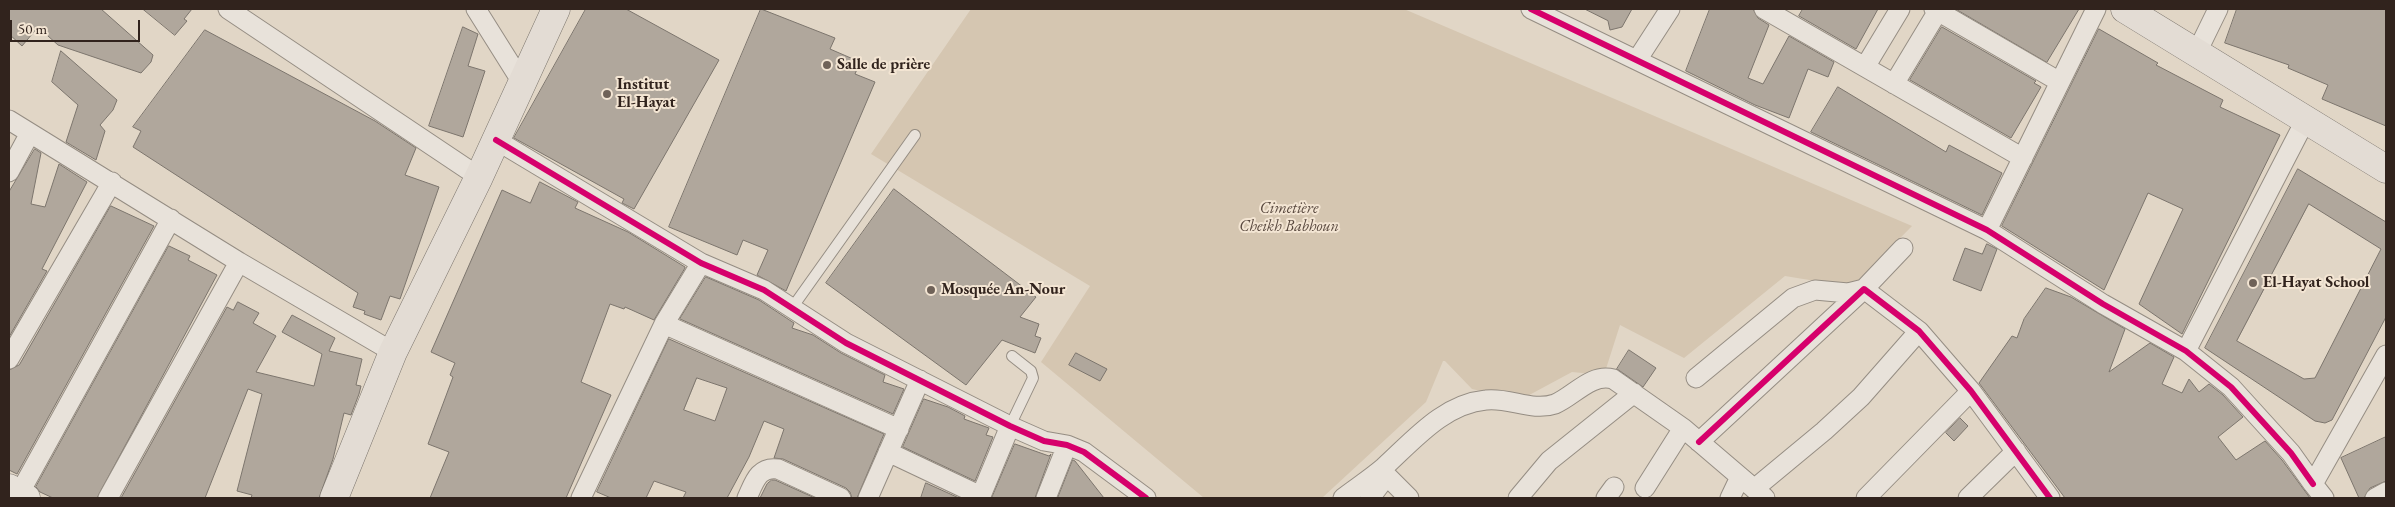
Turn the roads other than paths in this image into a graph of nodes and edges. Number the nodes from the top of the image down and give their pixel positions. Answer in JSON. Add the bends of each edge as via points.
{"nodes":[{"id":1,"x":228,"y":9,"type":"edge"},
{"id":2,"x":476,"y":9,"type":"edge"},
{"id":3,"x":556,"y":9,"type":"edge"},
{"id":4,"x":1531,"y":9,"type":"edge"},
{"id":5,"x":1670,"y":9,"type":"edge"},
{"id":6,"x":1764,"y":9,"type":"edge"},
{"id":7,"x":1900,"y":9,"type":"edge"},
{"id":8,"x":2096,"y":9,"type":"edge"},
{"id":9,"x":2125,"y":9,"type":"edge"},
{"id":10,"x":2157,"y":9,"type":"edge"},
{"id":11,"x":2218,"y":9,"type":"edge"},
{"id":12,"x":1936,"y":10,"type":"edge"},
{"id":13,"x":2200,"y":45,"type":"junction"},
{"id":14,"x":1637,"y":60,"type":"junction"},
{"id":15,"x":1865,"y":67,"type":"junction"},
{"id":16,"x":2060,"y":82,"type":"junction"},
{"id":17,"x":523,"y":84,"type":"junction"},
{"id":18,"x":1894,"y":84,"type":"junction"},
{"id":19,"x":2306,"y":118,"type":"junction"},
{"id":20,"x":9,"y":120,"type":"edge"},
{"id":21,"x":30,"y":133,"type":"junction"},
{"id":22,"x":915,"y":135,"type":"dead end"},
{"id":23,"x":496,"y":140,"type":"junction"},
{"id":24,"x":2386,"y":149,"type":"edge"},
{"id":25,"x":2023,"y":158,"type":"junction"},
{"id":26,"x":2386,"y":168,"type":"edge"},
{"id":27,"x":9,"y":172,"type":"edge"},
{"id":28,"x":479,"y":177,"type":"junction"},
{"id":29,"x":112,"y":182,"type":"junction"},
{"id":30,"x":171,"y":219,"type":"junction"},
{"id":31,"x":1987,"y":230,"type":"junction"},
{"id":32,"x":1903,"y":248,"type":"dead end"},
{"id":33,"x":239,"y":262,"type":"junction"},
{"id":34,"x":701,"y":263,"type":"junction"},
{"id":35,"x":1864,"y":289,"type":"junction"},
{"id":36,"x":792,"y":308,"type":"junction"},
{"id":37,"x":664,"y":324,"type":"junction"},
{"id":38,"x":1919,"y":331,"type":"junction"},
{"id":39,"x":2186,"y":351,"type":"junction"},
{"id":40,"x":393,"y":352,"type":"junction"},
{"id":41,"x":2386,"y":355,"type":"edge"},
{"id":42,"x":1012,"y":356,"type":"dead end"},
{"id":43,"x":9,"y":359,"type":"edge"},
{"id":44,"x":1696,"y":378,"type":"dead end"},
{"id":45,"x":920,"y":380,"type":"junction"},
{"id":46,"x":1971,"y":391,"type":"junction"},
{"id":47,"x":1634,"y":393,"type":"junction"},
{"id":48,"x":1010,"y":426,"type":"junction"},
{"id":49,"x":898,"y":428,"type":"junction"},
{"id":50,"x":1683,"y":428,"type":"junction"},
{"id":51,"x":1699,"y":442,"type":"junction"},
{"id":52,"x":1067,"y":445,"type":"junction"},
{"id":53,"x":2016,"y":451,"type":"junction"},
{"id":54,"x":888,"y":452,"type":"junction"},
{"id":55,"x":1384,"y":473,"type":"junction"},
{"id":56,"x":1645,"y":488,"type":"dead end"},
{"id":57,"x":1753,"y":488,"type":"edge"},
{"id":58,"x":2319,"y":491,"type":"edge"},
{"id":59,"x":2386,"y":492,"type":"edge"},
{"id":60,"x":18,"y":494,"type":"edge"},
{"id":61,"x":584,"y":497,"type":"edge"},
{"id":62,"x":980,"y":497,"type":"edge"},
{"id":63,"x":108,"y":498,"type":"edge"},
{"id":64,"x":334,"y":498,"type":"edge"},
{"id":65,"x":748,"y":498,"type":"edge"},
{"id":66,"x":841,"y":498,"type":"edge"},
{"id":67,"x":868,"y":498,"type":"edge"},
{"id":68,"x":1046,"y":498,"type":"edge"},
{"id":69,"x":1146,"y":498,"type":"edge"},
{"id":70,"x":1343,"y":498,"type":"edge"},
{"id":71,"x":1370,"y":498,"type":"edge"},
{"id":72,"x":1408,"y":498,"type":"edge"},
{"id":73,"x":1518,"y":498,"type":"edge"},
{"id":74,"x":1730,"y":498,"type":"edge"},
{"id":75,"x":1866,"y":498,"type":"edge"},
{"id":76,"x":1968,"y":498,"type":"edge"},
{"id":77,"x":2050,"y":498,"type":"edge"},
{"id":78,"x":2376,"y":498,"type":"edge"}],
"edges":[{"from":1,"to":28,"type":"street"},
{"from":2,"to":17,"type":"street"},
{"from":3,"to":17,"type":"main road"},
{"from":4,"to":14,"type":"street"},
{"from":5,"to":14,"type":"street"},
{"from":6,"to":15,"type":"street"},
{"from":7,"to":15,"type":"street"},
{"from":8,"to":16,"type":"street"},
{"from":9,"to":13,"type":"main road"},
{"from":10,"to":13,"type":"main road"},
{"from":11,"to":13,"type":"street"},
{"from":12,"to":16,"type":"street"},
{"from":12,"to":18,"type":"street"},
{"from":13,"to":19,"type":"main road"},
{"from":13,"to":24,"type":"main road"},
{"from":14,"to":31,"type":"street"},
{"from":15,"to":18,"type":"street"},
{"from":16,"to":25,"type":"street"},
{"from":17,"to":23,"type":"main road"},
{"from":18,"to":25,"type":"street"},
{"from":19,"to":26,"type":"main road"},
{"from":19,"to":39,"type":"street"},
{"from":20,"to":21,"type":"street"},
{"from":21,"to":27,"type":"street"},
{"from":21,"to":29,"type":"street"},
{"from":22,"to":36,"type":"lane"},
{"from":23,"to":28,"type":"main road"},
{"from":23,"to":34,"type":"street"},
{"from":25,"to":31,"type":"street"},
{"from":28,"to":40,"type":"main road"},
{"from":29,"to":30,"type":"street"},
{"from":29,"to":43,"type":"street"},
{"from":30,"to":33,"type":"street"},
{"from":30,"to":60,"type":"street"},
{"from":31,"to":39,"type":"street","via":[[2103,304]]},
{"from":32,"to":35,"type":"street"},
{"from":33,"to":40,"type":"street"},
{"from":33,"to":63,"type":"street"},
{"from":34,"to":36,"type":"street","via":[[764,290]]},
{"from":34,"to":37,"type":"street"},
{"from":35,"to":38,"type":"street"},
{"from":35,"to":44,"type":"street","via":[[1848,292],[1815,290],[1793,298]]},
{"from":35,"to":51,"type":"street"},
{"from":36,"to":45,"type":"street","via":[[846,343]]},
{"from":37,"to":49,"type":"street"},
{"from":37,"to":61,"type":"street"},
{"from":38,"to":46,"type":"street"},
{"from":38,"to":57,"type":"street","via":[[1861,397],[1824,432]]},
{"from":39,"to":58,"type":"street","via":[[2231,386],[2291,453]]},
{"from":40,"to":64,"type":"main road"},
{"from":41,"to":58,"type":"street"},
{"from":42,"to":48,"type":"lane","via":[[1031,371],[1032,378]]},
{"from":45,"to":48,"type":"street"},
{"from":45,"to":49,"type":"street"},
{"from":46,"to":53,"type":"street"},
{"from":46,"to":75,"type":"street"},
{"from":47,"to":50,"type":"street"},
{"from":47,"to":55,"type":"street","via":[[1613,379],[1601,378],[1554,404],[1539,406],[1487,400],[1466,405],[1442,416]]},
{"from":47,"to":73,"type":"street","via":[[1549,461]]},
{"from":48,"to":52,"type":"street","via":[[1044,441]]},
{"from":48,"to":62,"type":"street"},
{"from":49,"to":54,"type":"street"},
{"from":50,"to":51,"type":"street"},
{"from":50,"to":56,"type":"street"},
{"from":51,"to":57,"type":"street"},
{"from":52,"to":68,"type":"street"},
{"from":52,"to":69,"type":"street","via":[[1084,452]]},
{"from":53,"to":76,"type":"street"},
{"from":53,"to":77,"type":"street"},
{"from":54,"to":62,"type":"street"},
{"from":54,"to":67,"type":"street"},
{"from":55,"to":70,"type":"street"},
{"from":55,"to":71,"type":"street"},
{"from":55,"to":72,"type":"street"},
{"from":57,"to":74,"type":"street"},
{"from":59,"to":78,"type":"street"},
{"from":65,"to":66,"type":"street","via":[[757,476],[770,468]]}]}
